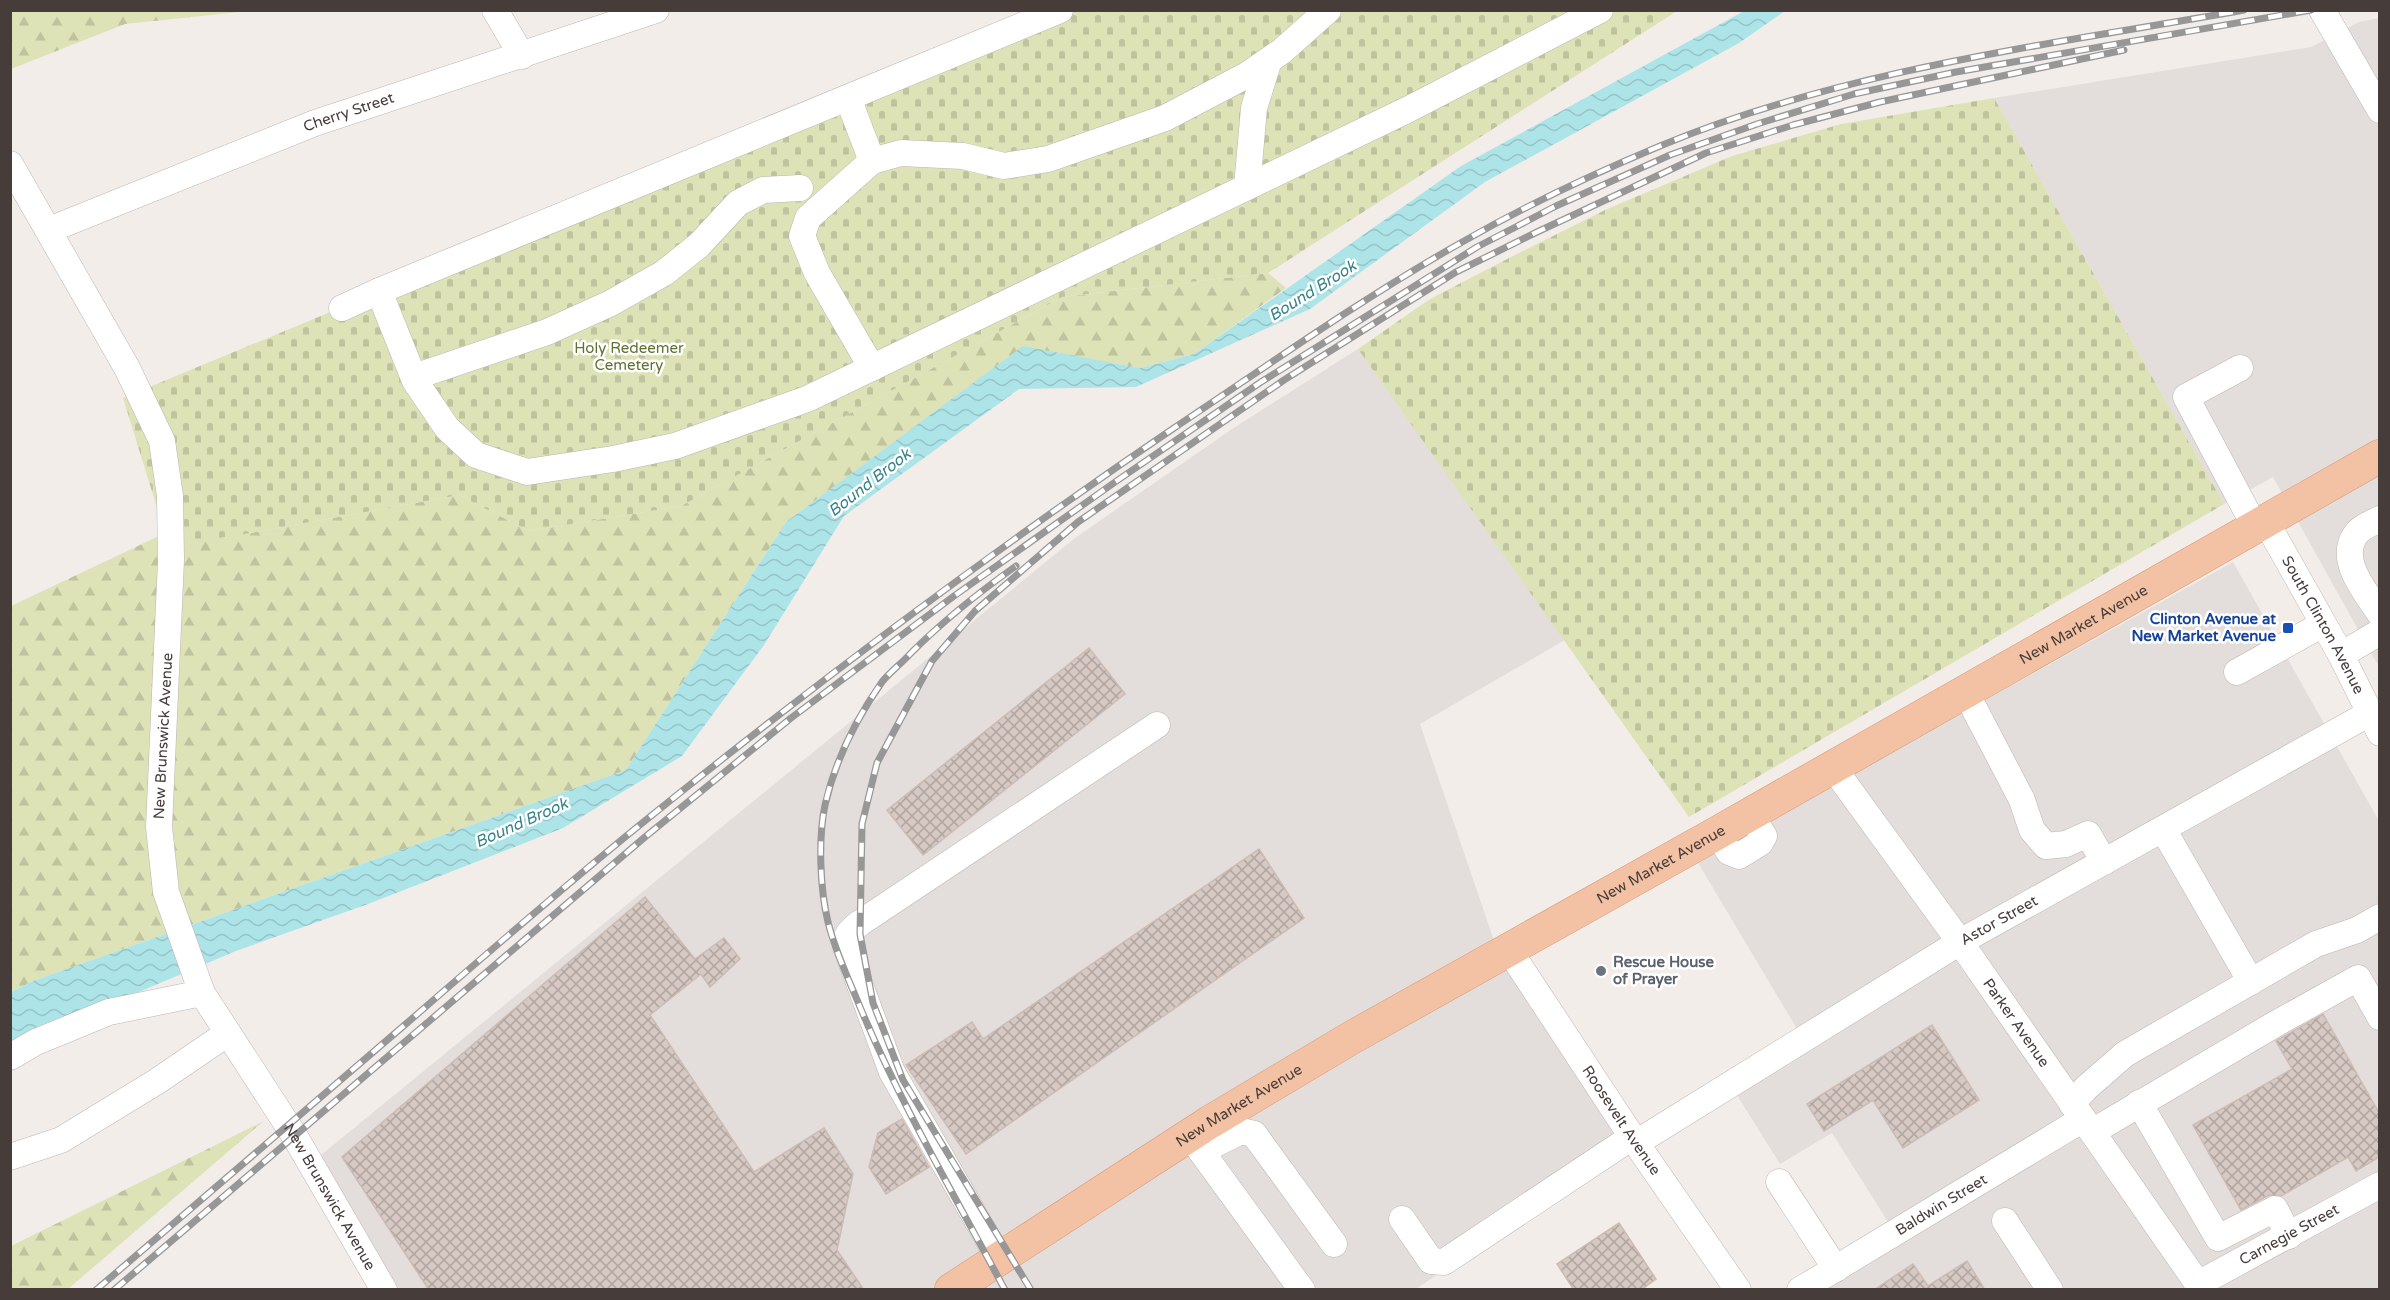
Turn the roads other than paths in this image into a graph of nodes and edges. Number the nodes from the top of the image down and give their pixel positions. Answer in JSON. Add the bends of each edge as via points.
{"nodes":[{"id":1,"x":495,"y":10,"type":"edge"},
{"id":2,"x":656,"y":10,"type":"edge"},
{"id":3,"x":1060,"y":10,"type":"edge"},
{"id":4,"x":1328,"y":10,"type":"edge"},
{"id":5,"x":1600,"y":10,"type":"edge"},
{"id":6,"x":2322,"y":10,"type":"edge"},
{"id":7,"x":522,"y":56,"type":"junction"},
{"id":8,"x":1269,"y":60,"type":"junction"},
{"id":9,"x":848,"y":98,"type":"junction"},
{"id":10,"x":2379,"y":110,"type":"edge"},
{"id":11,"x":10,"y":164,"type":"edge"},
{"id":12,"x":863,"y":169,"type":"junction"},
{"id":13,"x":1247,"y":187,"type":"junction"},
{"id":14,"x":800,"y":188,"type":"junction"},
{"id":15,"x":808,"y":218,"type":"junction"},
{"id":16,"x":49,"y":230,"type":"junction"},
{"id":17,"x":379,"y":291,"type":"junction"},
{"id":18,"x":342,"y":308,"type":"dead end"},
{"id":19,"x":2240,"y":368,"type":"dead end"},
{"id":20,"x":872,"y":369,"type":"junction"},
{"id":21,"x":414,"y":377,"type":"junction"},
{"id":22,"x":2379,"y":456,"type":"edge"},
{"id":23,"x":2379,"y":519,"type":"edge"},
{"id":24,"x":2260,"y":523,"type":"junction"},
{"id":25,"x":2379,"y":614,"type":"edge"},
{"id":26,"x":2323,"y":624,"type":"junction"},
{"id":27,"x":2379,"y":632,"type":"edge"},
{"id":28,"x":2341,"y":655,"type":"junction"},
{"id":29,"x":2237,"y":672,"type":"dead end"},
{"id":30,"x":1965,"y":691,"type":"junction"},
{"id":31,"x":2375,"y":723,"type":"edge"},
{"id":32,"x":1157,"y":725,"type":"dead end"},
{"id":33,"x":1832,"y":766,"type":"junction"},
{"id":34,"x":2163,"y":829,"type":"junction"},
{"id":35,"x":2104,"y":862,"type":"junction"},
{"id":36,"x":2379,"y":917,"type":"edge"},
{"id":37,"x":1960,"y":942,"type":"junction"},
{"id":38,"x":1509,"y":950,"type":"junction"},
{"id":39,"x":2251,"y":982,"type":"junction"},
{"id":40,"x":202,"y":993,"type":"junction"},
{"id":41,"x":2379,"y":1017,"type":"edge"},
{"id":42,"x":228,"y":1033,"type":"junction"},
{"id":43,"x":10,"y":1057,"type":"edge"},
{"id":44,"x":2139,"y":1103,"type":"junction"},
{"id":45,"x":2082,"y":1119,"type":"junction"},
{"id":46,"x":1634,"y":1140,"type":"junction"},
{"id":47,"x":1195,"y":1143,"type":"junction"},
{"id":48,"x":10,"y":1158,"type":"edge"},
{"id":49,"x":1779,"y":1182,"type":"dead end"},
{"id":50,"x":2379,"y":1185,"type":"edge"},
{"id":51,"x":1402,"y":1219,"type":"dead end"},
{"id":52,"x":2005,"y":1221,"type":"dead end"},
{"id":53,"x":2289,"y":1236,"type":"junction"},
{"id":54,"x":1334,"y":1244,"type":"dead end"},
{"id":55,"x":999,"y":1258,"type":"junction"},
{"id":56,"x":1836,"y":1269,"type":"junction"},
{"id":57,"x":2198,"y":1284,"type":"joint"},
{"id":58,"x":384,"y":1290,"type":"edge"},
{"id":59,"x":951,"y":1290,"type":"edge"},
{"id":60,"x":1302,"y":1290,"type":"edge"},
{"id":61,"x":1738,"y":1290,"type":"edge"},
{"id":62,"x":1800,"y":1290,"type":"edge"},
{"id":63,"x":2050,"y":1290,"type":"edge"}],
"edges":[{"from":1,"to":7,"type":"street"},
{"from":2,"to":7,"type":"street","name":"Cherry Street"},
{"from":3,"to":9,"type":"street"},
{"from":4,"to":8,"type":"street"},
{"from":5,"to":13,"type":"street"},
{"from":6,"to":10,"type":"street"},
{"from":7,"to":16,"type":"street","name":"Cherry Street","via":[[315,123]]},
{"from":8,"to":12,"type":"street","via":[[1165,118],[1048,159],[1004,166],[963,156],[901,153]]},
{"from":8,"to":13,"type":"street","via":[[1254,108]]},
{"from":9,"to":12,"type":"street"},
{"from":9,"to":17,"type":"street"},
{"from":11,"to":16,"type":"street","name":"New Brunswick Avenue"},
{"from":12,"to":14,"type":"street"},
{"from":12,"to":15,"type":"street"},
{"from":13,"to":20,"type":"street"},
{"from":14,"to":15,"type":"street"},
{"from":14,"to":21,"type":"street","via":[[763,190],[738,202],[699,244],[664,273],[611,303],[547,332]]},
{"from":15,"to":20,"type":"street","via":[[802,236],[818,273]]},
{"from":16,"to":40,"type":"street","name":"New Brunswick Avenue","via":[[127,368],[162,441],[170,496],[171,560],[159,827],[166,892]]},
{"from":17,"to":18,"type":"street"},
{"from":17,"to":21,"type":"street"},
{"from":19,"to":24,"type":"street","name":"South Clinton Avenue","via":[[2186,397]]},
{"from":20,"to":21,"type":"street","via":[[807,399],[675,446],[527,472],[476,455],[447,429]]},
{"from":22,"to":24,"type":"main road","name":"New Market Avenue"},
{"from":23,"to":25,"type":"street","via":[[2357,532],[2349,548],[2350,562]]},
{"from":24,"to":26,"type":"street","name":"South Clinton Avenue"},
{"from":24,"to":30,"type":"main road","name":"New Market Avenue"},
{"from":26,"to":28,"type":"street","name":"South Clinton Avenue"},
{"from":26,"to":29,"type":"street"},
{"from":27,"to":28,"type":"street"},
{"from":28,"to":31,"type":"street","name":"South Clinton Avenue"},
{"from":30,"to":33,"type":"main road","name":"New Market Avenue"},
{"from":30,"to":35,"type":"street","via":[[2022,800],[2032,830],[2046,846],[2066,844],[2088,834]]},
{"from":31,"to":34,"type":"street","name":"Astor Street"},
{"from":32,"to":55,"type":"street","via":[[860,923],[846,937],[846,947],[892,1072]]},
{"from":33,"to":37,"type":"street","name":"Parker Avenue"},
{"from":33,"to":38,"type":"main road","name":"New Market Avenue"},
{"from":34,"to":35,"type":"street","name":"Astor Street"},
{"from":34,"to":39,"type":"street"},
{"from":35,"to":37,"type":"street","name":"Astor Street"},
{"from":36,"to":39,"type":"street","via":[[2357,930],[2316,944]]},
{"from":37,"to":45,"type":"street","name":"Parker Avenue"},
{"from":37,"to":46,"type":"street","name":"Astor Street"},
{"from":38,"to":46,"type":"street","name":"Roosevelt Avenue"},
{"from":38,"to":47,"type":"main road","name":"New Market Avenue","via":[[1351,1038]]},
{"from":39,"to":45,"type":"street","via":[[2125,1054],[2086,1088]]},
{"from":40,"to":42,"type":"street","name":"New Brunswick Avenue"},
{"from":40,"to":43,"type":"street","via":[[109,1012]]},
{"from":41,"to":44,"type":"street","via":[[2358,978]]},
{"from":42,"to":48,"type":"street","via":[[61,1140]]},
{"from":42,"to":58,"type":"street","name":"New Brunswick Avenue","via":[[294,1135]]},
{"from":44,"to":45,"type":"street"},
{"from":44,"to":53,"type":"street","via":[[2218,1238],[2275,1209]]},
{"from":45,"to":56,"type":"street","name":"Baldwin Street"},
{"from":45,"to":57,"type":"street","name":"Parker Avenue"},
{"from":46,"to":51,"type":"street","name":"Astor Street","via":[[1444,1262],[1431,1261]]},
{"from":46,"to":61,"type":"street","name":"Roosevelt Avenue"},
{"from":47,"to":54,"type":"street","via":[[1241,1131],[1254,1134]]},
{"from":47,"to":55,"type":"main road","name":"New Market Avenue"},
{"from":47,"to":60,"type":"street"},
{"from":49,"to":56,"type":"street"},
{"from":50,"to":53,"type":"street","name":"Carnegie Street"},
{"from":52,"to":63,"type":"street"},
{"from":53,"to":57,"type":"street","name":"Carnegie Street"},
{"from":55,"to":59,"type":"main road","name":"New Market Avenue"},
{"from":56,"to":62,"type":"street","name":"Baldwin Street"}]}
